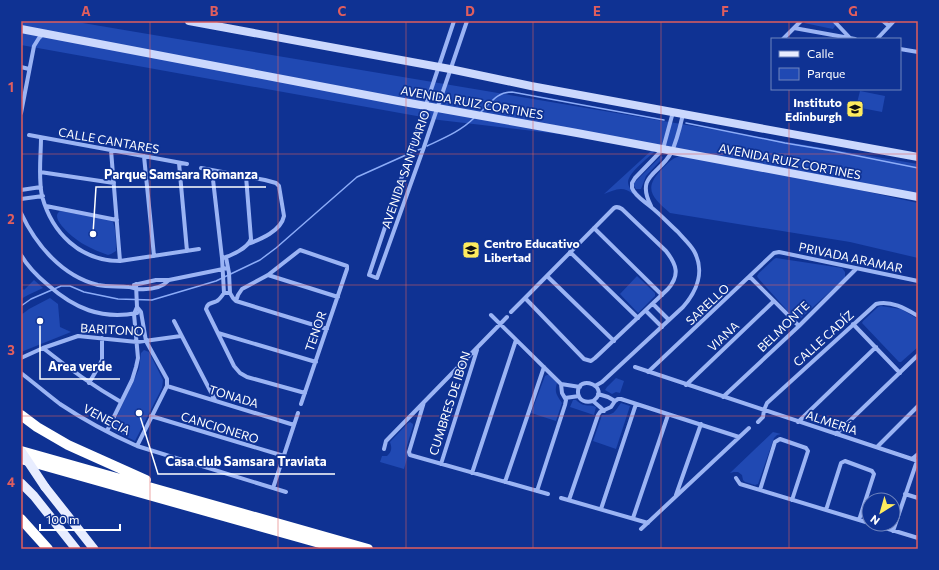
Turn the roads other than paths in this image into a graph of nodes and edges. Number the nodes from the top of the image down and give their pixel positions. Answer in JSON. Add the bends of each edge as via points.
{"nodes":[{"id":1,"x":189,"y":21,"type":"edge"},
{"id":2,"x":454,"y":21,"type":"edge"},
{"id":3,"x":466,"y":21,"type":"edge"},
{"id":4,"x":801,"y":21,"type":"edge"},
{"id":5,"x":834,"y":21,"type":"edge"},
{"id":6,"x":883,"y":21,"type":"edge"},
{"id":7,"x":894,"y":21,"type":"edge"},
{"id":8,"x":889,"y":26,"type":"junction"},
{"id":9,"x":794,"y":28,"type":"junction"},
{"id":10,"x":21,"y":29,"type":"edge"},
{"id":11,"x":45,"y":33,"type":"junction"},
{"id":12,"x":784,"y":38,"type":"edge"},
{"id":13,"x":850,"y":38,"type":"joint"},
{"id":14,"x":878,"y":38,"type":"edge"},
{"id":15,"x":918,"y":46,"type":"edge"},
{"id":16,"x":901,"y":49,"type":"edge"},
{"id":17,"x":916,"y":51,"type":"edge"},
{"id":18,"x":21,"y":67,"type":"edge"},
{"id":19,"x":438,"y":67,"type":"junction"},
{"id":20,"x":29,"y":69,"type":"junction"},
{"id":21,"x":450,"y":69,"type":"junction"},
{"id":22,"x":426,"y":105,"type":"junction"},
{"id":23,"x":437,"y":107,"type":"junction"},
{"id":24,"x":673,"y":112,"type":"junction"},
{"id":25,"x":21,"y":113,"type":"edge"},
{"id":26,"x":683,"y":114,"type":"junction"},
{"id":27,"x":28,"y":135,"type":"dead end"},
{"id":28,"x":41,"y":138,"type":"junction"},
{"id":29,"x":663,"y":149,"type":"junction"},
{"id":30,"x":111,"y":150,"type":"junction"},
{"id":31,"x":672,"y":151,"type":"junction"},
{"id":32,"x":144,"y":156,"type":"junction"},
{"id":33,"x":918,"y":157,"type":"edge"},
{"id":34,"x":179,"y":163,"type":"junction"},
{"id":35,"x":187,"y":164,"type":"dead end"},
{"id":36,"x":200,"y":168,"type":"dead end"},
{"id":37,"x":212,"y":171,"type":"junction"},
{"id":38,"x":40,"y":172,"type":"junction"},
{"id":39,"x":246,"y":176,"type":"junction"},
{"id":40,"x":114,"y":184,"type":"junction"},
{"id":41,"x":41,"y":187,"type":"junction"},
{"id":42,"x":21,"y":190,"type":"edge"},
{"id":43,"x":42,"y":196,"type":"junction"},
{"id":44,"x":918,"y":197,"type":"edge"},
{"id":45,"x":21,"y":199,"type":"edge"},
{"id":46,"x":46,"y":206,"type":"junction"},
{"id":47,"x":652,"y":208,"type":"junction"},
{"id":48,"x":21,"y":213,"type":"edge"},
{"id":49,"x":117,"y":220,"type":"junction"},
{"id":50,"x":594,"y":228,"type":"junction"},
{"id":51,"x":248,"y":244,"type":"junction"},
{"id":52,"x":199,"y":250,"type":"dead end"},
{"id":53,"x":187,"y":251,"type":"junction"},
{"id":54,"x":570,"y":252,"type":"junction"},
{"id":55,"x":779,"y":252,"type":"joint"},
{"id":56,"x":21,"y":255,"type":"edge"},
{"id":57,"x":154,"y":256,"type":"junction"},
{"id":58,"x":224,"y":257,"type":"junction"},
{"id":59,"x":120,"y":261,"type":"junction"},
{"id":60,"x":228,"y":268,"type":"junction"},
{"id":61,"x":222,"y":269,"type":"junction"},
{"id":62,"x":856,"y":269,"type":"junction"},
{"id":63,"x":268,"y":275,"type":"junction"},
{"id":64,"x":547,"y":276,"type":"junction"},
{"id":65,"x":750,"y":277,"type":"junction"},
{"id":66,"x":169,"y":280,"type":"junction"},
{"id":67,"x":918,"y":281,"type":"edge"},
{"id":68,"x":136,"y":284,"type":"junction"},
{"id":69,"x":130,"y":287,"type":"junction"},
{"id":70,"x":137,"y":289,"type":"junction"},
{"id":71,"x":224,"y":293,"type":"junction"},
{"id":72,"x":230,"y":293,"type":"junction"},
{"id":73,"x":662,"y":295,"type":"junction"},
{"id":74,"x":338,"y":297,"type":"junction"},
{"id":75,"x":525,"y":298,"type":"junction"},
{"id":76,"x":236,"y":301,"type":"junction"},
{"id":77,"x":774,"y":301,"type":"junction"},
{"id":78,"x":653,"y":304,"type":"junction"},
{"id":79,"x":137,"y":307,"type":"junction"},
{"id":80,"x":646,"y":311,"type":"junction"},
{"id":81,"x":141,"y":312,"type":"junction"},
{"id":82,"x":511,"y":312,"type":"dead end"},
{"id":83,"x":134,"y":314,"type":"junction"},
{"id":84,"x":491,"y":315,"type":"dead end"},
{"id":85,"x":918,"y":316,"type":"edge"},
{"id":86,"x":507,"y":317,"type":"dead end"},
{"id":87,"x":638,"y":318,"type":"junction"},
{"id":88,"x":174,"y":320,"type":"dead end"},
{"id":89,"x":669,"y":320,"type":"junction"},
{"id":90,"x":500,"y":324,"type":"junction"},
{"id":91,"x":853,"y":324,"type":"junction"},
{"id":92,"x":799,"y":326,"type":"junction"},
{"id":93,"x":662,"y":327,"type":"junction"},
{"id":94,"x":327,"y":329,"type":"junction"},
{"id":95,"x":218,"y":333,"type":"junction"},
{"id":96,"x":181,"y":336,"type":"junction"},
{"id":97,"x":102,"y":338,"type":"junction"},
{"id":98,"x":516,"y":340,"type":"junction"},
{"id":99,"x":614,"y":341,"type":"junction"},
{"id":100,"x":137,"y":342,"type":"junction"},
{"id":101,"x":146,"y":342,"type":"junction"},
{"id":102,"x":43,"y":348,"type":"junction"},
{"id":103,"x":477,"y":348,"type":"junction"},
{"id":104,"x":876,"y":348,"type":"junction"},
{"id":105,"x":918,"y":355,"type":"edge"},
{"id":106,"x":21,"y":358,"type":"edge"},
{"id":107,"x":316,"y":362,"type":"junction"},
{"id":108,"x":544,"y":367,"type":"junction"},
{"id":109,"x":635,"y":368,"type":"dead end"},
{"id":110,"x":648,"y":372,"type":"junction"},
{"id":111,"x":21,"y":373,"type":"edge"},
{"id":112,"x":900,"y":373,"type":"junction"},
{"id":113,"x":89,"y":383,"type":"junction"},
{"id":114,"x":561,"y":384,"type":"junction"},
{"id":115,"x":686,"y":385,"type":"junction"},
{"id":116,"x":167,"y":386,"type":"junction"},
{"id":117,"x":595,"y":386,"type":"junction"},
{"id":118,"x":580,"y":387,"type":"junction"},
{"id":119,"x":305,"y":393,"type":"junction"},
{"id":120,"x":598,"y":394,"type":"junction"},
{"id":121,"x":579,"y":396,"type":"junction"},
{"id":122,"x":723,"y":397,"type":"junction"},
{"id":123,"x":565,"y":398,"type":"junction"},
{"id":124,"x":215,"y":400,"type":"junction"},
{"id":125,"x":593,"y":401,"type":"junction"},
{"id":126,"x":615,"y":401,"type":"junction"},
{"id":127,"x":120,"y":402,"type":"junction"},
{"id":128,"x":424,"y":402,"type":"junction"},
{"id":129,"x":301,"y":404,"type":"dead end"},
{"id":130,"x":636,"y":404,"type":"junction"},
{"id":131,"x":918,"y":406,"type":"edge"},
{"id":132,"x":604,"y":410,"type":"junction"},
{"id":133,"x":764,"y":410,"type":"junction"},
{"id":134,"x":298,"y":413,"type":"dead end"},
{"id":135,"x":21,"y":415,"type":"edge"},
{"id":136,"x":668,"y":415,"type":"junction"},
{"id":137,"x":151,"y":416,"type":"junction"},
{"id":138,"x":758,"y":422,"type":"dead end"},
{"id":139,"x":798,"y":422,"type":"junction"},
{"id":140,"x":701,"y":424,"type":"junction"},
{"id":141,"x":294,"y":425,"type":"junction"},
{"id":142,"x":749,"y":428,"type":"dead end"},
{"id":143,"x":106,"y":431,"type":"junction"},
{"id":144,"x":836,"y":434,"type":"junction"},
{"id":145,"x":739,"y":437,"type":"junction"},
{"id":146,"x":137,"y":446,"type":"junction"},
{"id":147,"x":877,"y":447,"type":"junction"},
{"id":148,"x":384,"y":449,"type":"dead end"},
{"id":149,"x":21,"y":451,"type":"edge"},
{"id":150,"x":918,"y":454,"type":"edge"},
{"id":151,"x":284,"y":456,"type":"junction"},
{"id":152,"x":21,"y":459,"type":"edge"},
{"id":153,"x":916,"y":460,"type":"edge"},
{"id":154,"x":441,"y":464,"type":"junction"},
{"id":155,"x":472,"y":472,"type":"junction"},
{"id":156,"x":736,"y":478,"type":"dead end"},
{"id":157,"x":505,"y":482,"type":"junction"},
{"id":158,"x":21,"y":483,"type":"edge"},
{"id":159,"x":274,"y":488,"type":"junction"},
{"id":160,"x":760,"y":490,"type":"junction"},
{"id":161,"x":537,"y":491,"type":"junction"},
{"id":162,"x":286,"y":492,"type":"dead end"},
{"id":163,"x":548,"y":494,"type":"dead end"},
{"id":164,"x":906,"y":494,"type":"junction"},
{"id":165,"x":51,"y":495,"type":"junction"},
{"id":166,"x":182,"y":496,"type":"junction"},
{"id":167,"x":676,"y":496,"type":"junction"},
{"id":168,"x":560,"y":498,"type":"dead end"},
{"id":169,"x":918,"y":498,"type":"edge"},
{"id":170,"x":569,"y":500,"type":"junction"},
{"id":171,"x":792,"y":500,"type":"junction"},
{"id":172,"x":40,"y":504,"type":"junction"},
{"id":173,"x":901,"y":508,"type":"edge"},
{"id":174,"x":601,"y":509,"type":"junction"},
{"id":175,"x":826,"y":510,"type":"junction"},
{"id":176,"x":633,"y":518,"type":"junction"},
{"id":177,"x":21,"y":519,"type":"edge"},
{"id":178,"x":859,"y":520,"type":"joint"},
{"id":179,"x":648,"y":523,"type":"junction"},
{"id":180,"x":642,"y":529,"type":"dead end"},
{"id":181,"x":897,"y":532,"type":"edge"},
{"id":182,"x":918,"y":538,"type":"edge"},
{"id":183,"x":48,"y":549,"type":"edge"},
{"id":184,"x":76,"y":549,"type":"edge"},
{"id":185,"x":94,"y":549,"type":"edge"},
{"id":186,"x":341,"y":549,"type":"edge"},
{"id":187,"x":368,"y":549,"type":"edge"}],
"edges":[{"from":1,"to":19,"type":"main road"},
{"from":2,"to":19,"type":"street","name":"AVENIDA SANTUARIO"},
{"from":3,"to":21,"type":"street","name":"AVENIDA SANTUARIO"},
{"from":4,"to":9,"type":"street"},
{"from":5,"to":13,"type":"street"},
{"from":6,"to":8,"type":"street"},
{"from":7,"to":8,"type":"street"},
{"from":8,"to":14,"type":"street"},
{"from":9,"to":12,"type":"street"},
{"from":9,"to":13,"type":"street"},
{"from":10,"to":11,"type":"main road","name":"AVENIDA RUIZ CORTINES"},
{"from":11,"to":20,"type":"street","via":[[35,43]]},
{"from":11,"to":22,"type":"main road","name":"AVENIDA RUIZ CORTINES"},
{"from":15,"to":17,"type":"street"},
{"from":16,"to":17,"type":"street"},
{"from":18,"to":20,"type":"street"},
{"from":19,"to":21,"type":"main road"},
{"from":19,"to":22,"type":"street","name":"AVENIDA SANTUARIO"},
{"from":20,"to":25,"type":"street"},
{"from":21,"to":23,"type":"street","name":"AVENIDA SANTUARIO"},
{"from":21,"to":24,"type":"main road"},
{"from":22,"to":23,"type":"main road","name":"AVENIDA RUIZ CORTINES"},
{"from":22,"to":23,"type":"street","name":"AVENIDA SANTUARIO","via":[[369,275],[378,278]]},
{"from":23,"to":29,"type":"main road","name":"AVENIDA RUIZ CORTINES"},
{"from":24,"to":26,"type":"main road"},
{"from":24,"to":29,"type":"street"},
{"from":26,"to":31,"type":"street"},
{"from":26,"to":33,"type":"main road"},
{"from":27,"to":28,"type":"street","name":"CALLE CANTARES"},
{"from":28,"to":30,"type":"street","name":"CALLE CANTARES"},
{"from":28,"to":38,"type":"street"},
{"from":29,"to":31,"type":"main road","name":"AVENIDA RUIZ CORTINES"},
{"from":29,"to":47,"type":"street","via":[[632,185],[635,192]]},
{"from":30,"to":32,"type":"street","name":"CALLE CANTARES"},
{"from":30,"to":40,"type":"street"},
{"from":31,"to":44,"type":"main road","name":"AVENIDA RUIZ CORTINES"},
{"from":31,"to":47,"type":"street","via":[[647,181],[646,193]]},
{"from":32,"to":34,"type":"street","name":"CALLE CANTARES"},
{"from":32,"to":57,"type":"street"},
{"from":34,"to":35,"type":"street","name":"CALLE CANTARES"},
{"from":34,"to":53,"type":"street"},
{"from":36,"to":37,"type":"street"},
{"from":37,"to":39,"type":"street"},
{"from":37,"to":58,"type":"street"},
{"from":38,"to":40,"type":"street"},
{"from":38,"to":41,"type":"street"},
{"from":39,"to":51,"type":"street","via":[[251,238]]},
{"from":39,"to":51,"type":"street","via":[[279,186],[284,216],[281,224],[266,236]]},
{"from":40,"to":49,"type":"street"},
{"from":41,"to":42,"type":"street"},
{"from":41,"to":43,"type":"street"},
{"from":43,"to":45,"type":"street"},
{"from":43,"to":46,"type":"street"},
{"from":46,"to":49,"type":"street"},
{"from":46,"to":59,"type":"street","via":[[57,229],[72,245],[96,258]]},
{"from":47,"to":89,"type":"street","via":[[688,243],[699,266],[693,294]]},
{"from":48,"to":69,"type":"street","via":[[43,249],[67,270],[83,280],[98,285]]},
{"from":49,"to":59,"type":"street"},
{"from":50,"to":54,"type":"street"},
{"from":50,"to":73,"type":"street"},
{"from":50,"to":73,"type":"street","via":[[614,208],[620,207],[666,251],[674,263],[676,275]]},
{"from":51,"to":58,"type":"street"},
{"from":52,"to":53,"type":"street"},
{"from":53,"to":57,"type":"street"},
{"from":54,"to":64,"type":"street"},
{"from":54,"to":87,"type":"street"},
{"from":55,"to":62,"type":"street","name":"PRIVADA ARAMAR"},
{"from":55,"to":65,"type":"street","name":"SARELLO","via":[[774,253]]},
{"from":56,"to":83,"type":"street","via":[[41,279],[75,305],[104,314]]},
{"from":57,"to":59,"type":"street"},
{"from":58,"to":60,"type":"street"},
{"from":58,"to":61,"type":"street"},
{"from":60,"to":61,"type":"street"},
{"from":60,"to":72,"type":"street"},
{"from":61,"to":66,"type":"street"},
{"from":61,"to":71,"type":"street"},
{"from":62,"to":67,"type":"street","name":"PRIVADA ARAMAR"},
{"from":62,"to":92,"type":"street","name":"BELMONTE"},
{"from":63,"to":74,"type":"street"},
{"from":63,"to":74,"type":"street","name":"TENOR","via":[[302,250],[346,265]]},
{"from":63,"to":76,"type":"street","via":[[242,289]]},
{"from":64,"to":75,"type":"street"},
{"from":64,"to":99,"type":"street"},
{"from":65,"to":77,"type":"street"},
{"from":65,"to":110,"type":"street","name":"SARELLO"},
{"from":66,"to":68,"type":"street"},
{"from":66,"to":70,"type":"street","via":[[158,288]]},
{"from":68,"to":69,"type":"street"},
{"from":68,"to":70,"type":"street"},
{"from":69,"to":70,"type":"street"},
{"from":70,"to":79,"type":"street"},
{"from":71,"to":72,"type":"street"},
{"from":71,"to":95,"type":"street","via":[[206,309]]},
{"from":72,"to":76,"type":"street"},
{"from":73,"to":78,"type":"street"},
{"from":74,"to":94,"type":"street","name":"TENOR"},
{"from":75,"to":82,"type":"street"},
{"from":75,"to":99,"type":"street","via":[[586,360],[595,358]]},
{"from":76,"to":94,"type":"street"},
{"from":77,"to":92,"type":"street"},
{"from":77,"to":115,"type":"street","name":"VIANA"},
{"from":78,"to":80,"type":"street"},
{"from":78,"to":89,"type":"street"},
{"from":79,"to":81,"type":"street"},
{"from":79,"to":83,"type":"street"},
{"from":80,"to":87,"type":"street"},
{"from":80,"to":93,"type":"street"},
{"from":81,"to":83,"type":"street"},
{"from":81,"to":101,"type":"street"},
{"from":83,"to":100,"type":"street"},
{"from":84,"to":90,"type":"street"},
{"from":85,"to":91,"type":"street","name":"CALLE CADÍZ","via":[[903,307],[879,303]]},
{"from":86,"to":90,"type":"street"},
{"from":87,"to":99,"type":"street"},
{"from":88,"to":96,"type":"street"},
{"from":89,"to":93,"type":"street"},
{"from":90,"to":98,"type":"street"},
{"from":90,"to":103,"type":"street"},
{"from":91,"to":104,"type":"street"},
{"from":91,"to":133,"type":"street","name":"CALLE CADÍZ","via":[[767,403]]},
{"from":92,"to":122,"type":"street","name":"BELMONTE"},
{"from":93,"to":117,"type":"street"},
{"from":94,"to":107,"type":"street","name":"TENOR"},
{"from":95,"to":107,"type":"street"},
{"from":95,"to":119,"type":"street","via":[[234,366],[243,375]]},
{"from":96,"to":101,"type":"street","name":"BARITONO"},
{"from":96,"to":124,"type":"street"},
{"from":97,"to":100,"type":"street","name":"BARITONO"},
{"from":97,"to":102,"type":"street","name":"BARITONO","via":[[78,336]]},
{"from":97,"to":113,"type":"street","via":[[102,360]]},
{"from":98,"to":108,"type":"street"},
{"from":98,"to":155,"type":"street"},
{"from":100,"to":101,"type":"street","name":"BARITONO"},
{"from":100,"to":127,"type":"street","via":[[136,367]]},
{"from":101,"to":116,"type":"street","via":[[167,379]]},
{"from":102,"to":106,"type":"street","name":"BARITONO"},
{"from":102,"to":113,"type":"street"},
{"from":103,"to":128,"type":"street"},
{"from":103,"to":154,"type":"street","name":"CUMBRES DE IBON"},
{"from":104,"to":112,"type":"street"},
{"from":104,"to":139,"type":"street"},
{"from":105,"to":112,"type":"street"},
{"from":107,"to":119,"type":"street","name":"TENOR"},
{"from":108,"to":114,"type":"street"},
{"from":108,"to":157,"type":"street"},
{"from":109,"to":110,"type":"street"},
{"from":110,"to":115,"type":"street"},
{"from":111,"to":143,"type":"street","name":"VENECIA","via":[[64,406]]},
{"from":112,"to":144,"type":"street"},
{"from":113,"to":127,"type":"street"},
{"from":114,"to":118,"type":"street"},
{"from":114,"to":123,"type":"street"},
{"from":115,"to":122,"type":"street"},
{"from":116,"to":124,"type":"street","name":"TONADA"},
{"from":116,"to":137,"type":"street"},
{"from":117,"to":118,"type":"street","via":[[585,383]]},
{"from":117,"to":120,"type":"street"},
{"from":118,"to":121,"type":"street"},
{"from":119,"to":129,"type":"street","name":"TENOR"},
{"from":120,"to":125,"type":"street"},
{"from":120,"to":126,"type":"street"},
{"from":121,"to":123,"type":"street"},
{"from":121,"to":125,"type":"street","via":[[583,401]]},
{"from":122,"to":133,"type":"street"},
{"from":123,"to":161,"type":"street","via":[[566,405]]},
{"from":124,"to":141,"type":"street","name":"TONADA"},
{"from":125,"to":132,"type":"street"},
{"from":126,"to":130,"type":"street","via":[[621,399]]},
{"from":126,"to":132,"type":"street","via":[[611,407]]},
{"from":127,"to":143,"type":"street"},
{"from":128,"to":148,"type":"street","via":[[386,442]]},
{"from":128,"to":154,"type":"street","via":[[409,452],[411,455]]},
{"from":130,"to":136,"type":"street"},
{"from":130,"to":174,"type":"street"},
{"from":131,"to":147,"type":"street"},
{"from":132,"to":170,"type":"street","via":[[597,417]]},
{"from":133,"to":138,"type":"street","name":"CALLE CADÍZ","via":[[763,417]]},
{"from":133,"to":139,"type":"street","name":"ALMERÍA"},
{"from":134,"to":141,"type":"street"},
{"from":135,"to":166,"type":"highway","via":[[36,427],[80,452]]},
{"from":136,"to":140,"type":"street"},
{"from":136,"to":176,"type":"street"},
{"from":137,"to":146,"type":"street"},
{"from":137,"to":151,"type":"street","name":"CANCIONERO"},
{"from":139,"to":144,"type":"street","name":"ALMERÍA"},
{"from":140,"to":145,"type":"street"},
{"from":140,"to":167,"type":"street"},
{"from":141,"to":151,"type":"street"},
{"from":142,"to":145,"type":"street"},
{"from":143,"to":146,"type":"street","name":"VENECIA"},
{"from":144,"to":147,"type":"street","name":"ALMERÍA"},
{"from":145,"to":167,"type":"street"},
{"from":146,"to":159,"type":"street","name":"VENECIA"},
{"from":147,"to":153,"type":"street","name":"ALMERÍA"},
{"from":149,"to":165,"type":"main road","bridge":true},
{"from":149,"to":166,"type":"highway"},
{"from":150,"to":153,"type":"street"},
{"from":151,"to":159,"type":"street"},
{"from":152,"to":186,"type":"highway"},
{"from":153,"to":164,"type":"street"},
{"from":154,"to":155,"type":"street"},
{"from":155,"to":157,"type":"street"},
{"from":156,"to":160,"type":"street","via":[[740,484]]},
{"from":157,"to":161,"type":"street"},
{"from":158,"to":172,"type":"main road"},
{"from":159,"to":162,"type":"street","name":"VENECIA"},
{"from":160,"to":171,"type":"street"},
{"from":160,"to":171,"type":"street","via":[[776,442],[780,439],[806,448],[808,452]]},
{"from":161,"to":163,"type":"street"},
{"from":164,"to":169,"type":"street"},
{"from":164,"to":173,"type":"street"},
{"from":165,"to":172,"type":"main road"},
{"from":165,"to":185,"type":"main road"},
{"from":166,"to":187,"type":"highway"},
{"from":167,"to":179,"type":"street"},
{"from":168,"to":170,"type":"street"},
{"from":170,"to":174,"type":"street"},
{"from":171,"to":175,"type":"street"},
{"from":172,"to":184,"type":"main road"},
{"from":174,"to":176,"type":"street"},
{"from":175,"to":178,"type":"street"},
{"from":175,"to":178,"type":"street","via":[[845,461],[874,474]]},
{"from":176,"to":179,"type":"street"},
{"from":177,"to":183,"type":"highway"},
{"from":179,"to":180,"type":"street"},
{"from":181,"to":182,"type":"street"}]}
